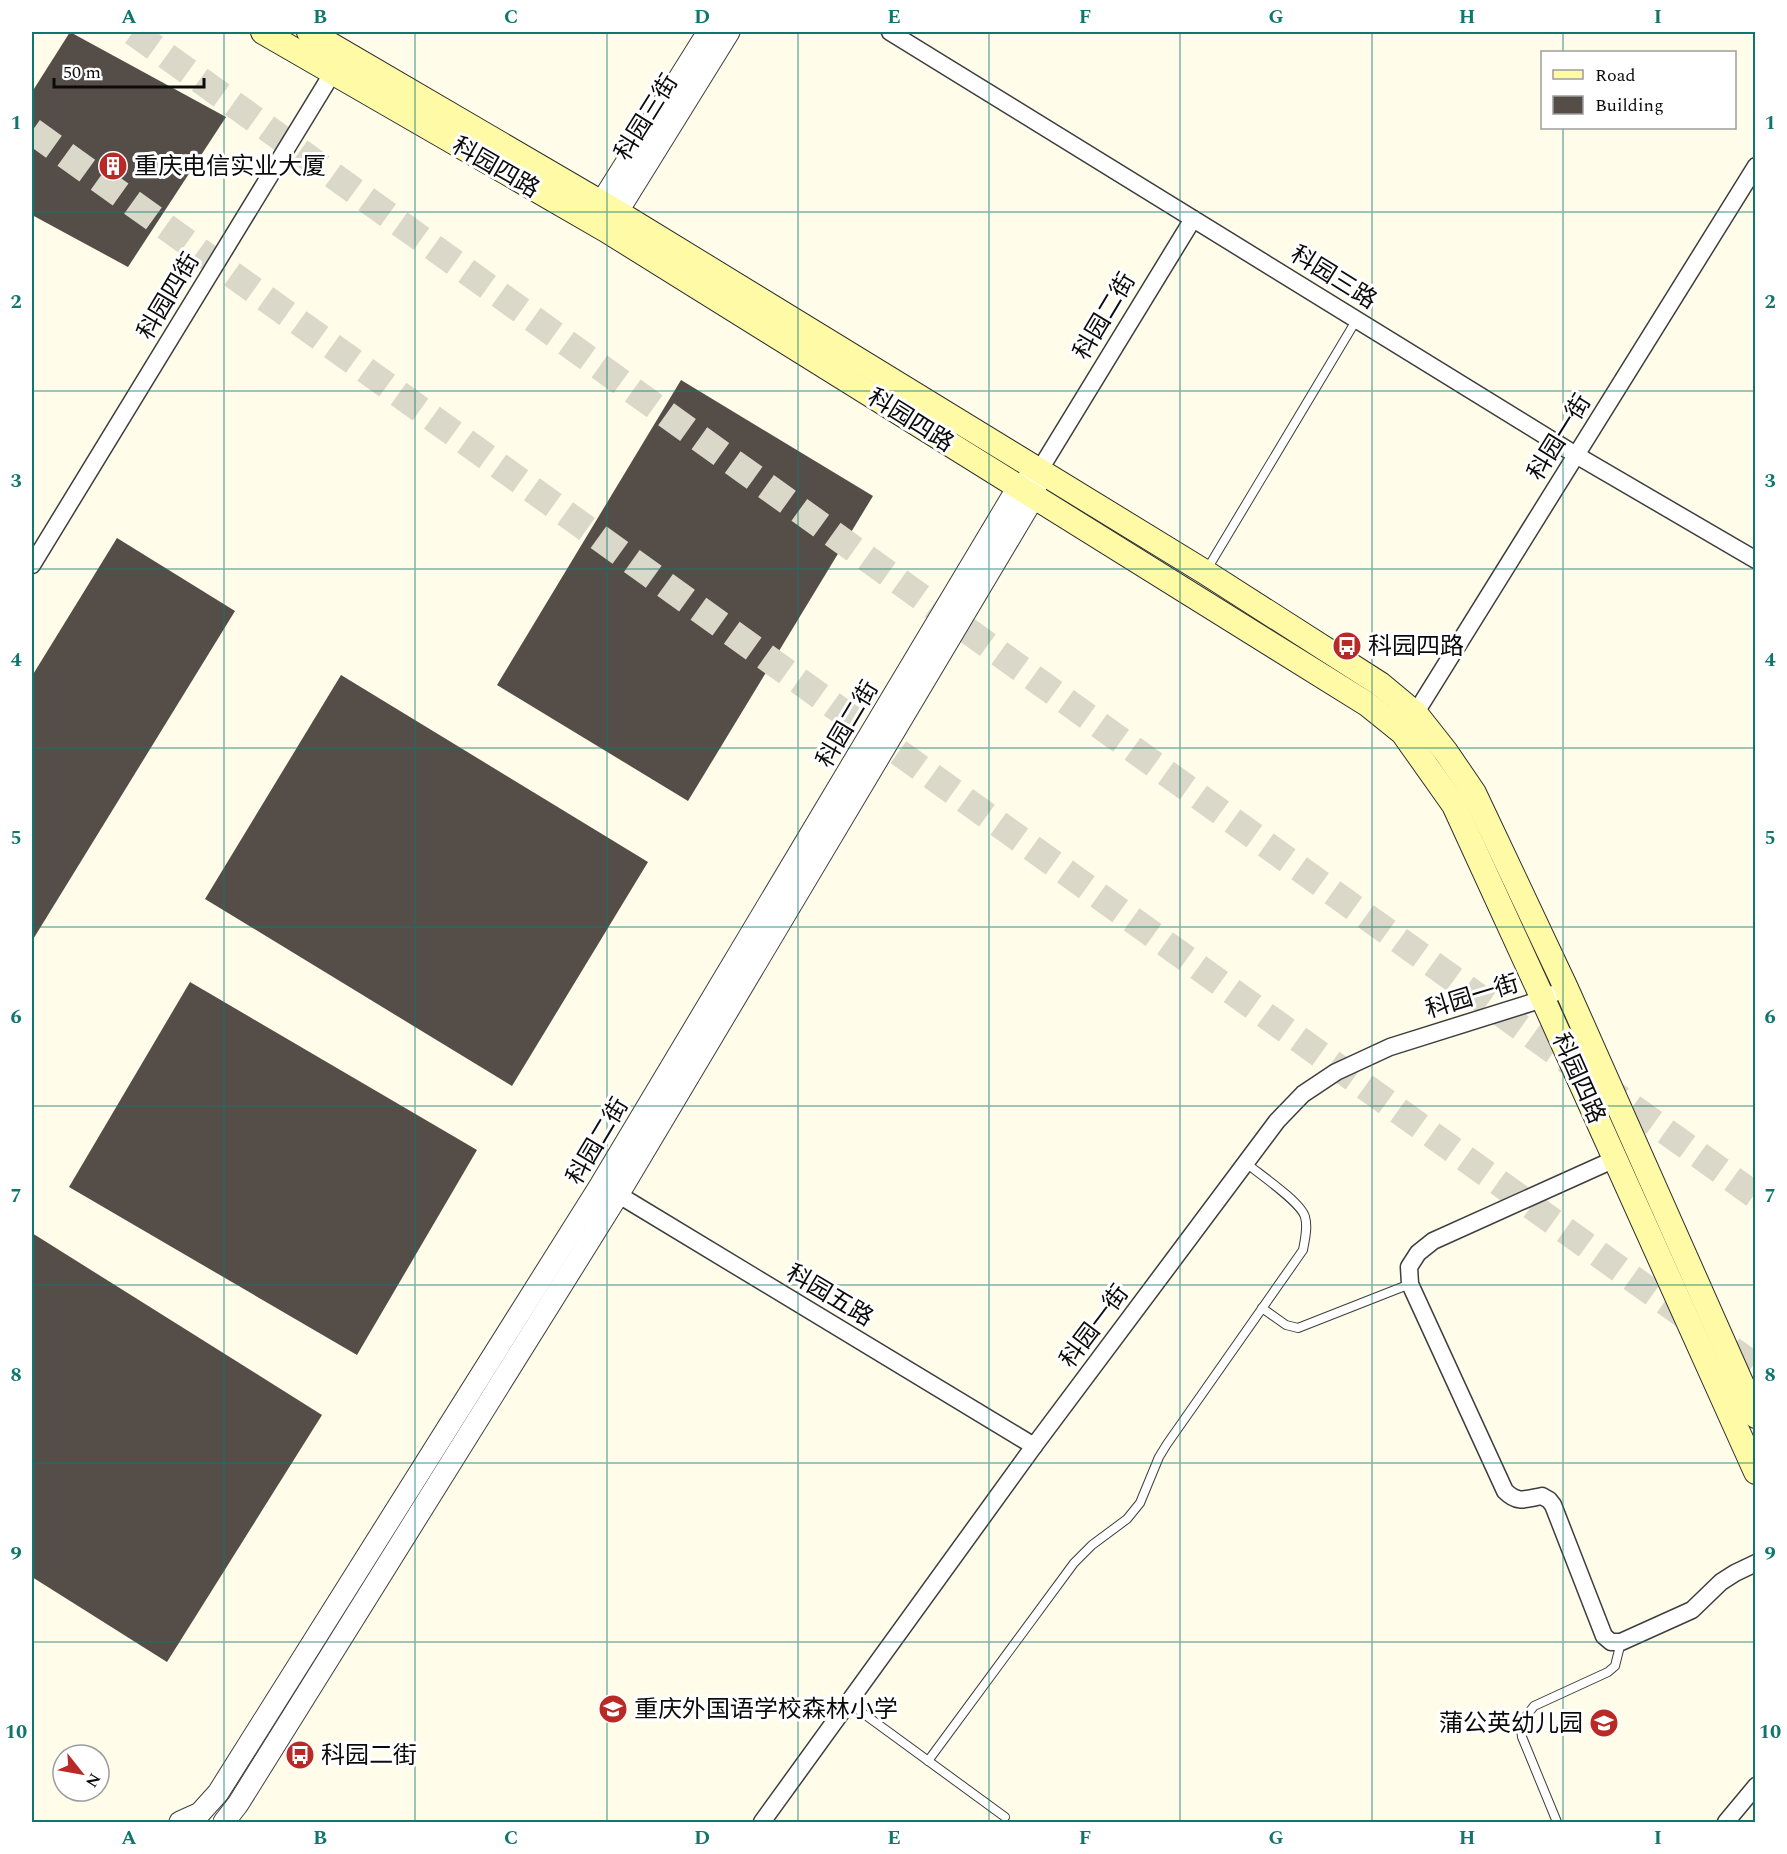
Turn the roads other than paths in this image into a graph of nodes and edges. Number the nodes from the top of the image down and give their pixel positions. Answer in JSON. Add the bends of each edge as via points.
{"nodes":[{"id":1,"x":263,"y":32,"type":"edge"},
{"id":2,"x":309,"y":32,"type":"edge"},
{"id":3,"x":708,"y":32,"type":"edge"},
{"id":4,"x":729,"y":32,"type":"edge"},
{"id":5,"x":890,"y":32,"type":"edge"},
{"id":6,"x":338,"y":63,"type":"junction"},
{"id":7,"x":1755,"y":166,"type":"edge"},
{"id":8,"x":603,"y":216,"type":"junction"},
{"id":9,"x":1193,"y":219,"type":"junction"},
{"id":10,"x":1357,"y":319,"type":"junction"},
{"id":11,"x":1576,"y":455,"type":"junction"},
{"id":12,"x":1039,"y":471,"type":"junction"},
{"id":13,"x":1026,"y":492,"type":"junction"},
{"id":14,"x":1755,"y":560,"type":"edge"},
{"id":15,"x":32,"y":565,"type":"edge"},
{"id":16,"x":1205,"y":573,"type":"junction"},
{"id":17,"x":1409,"y":723,"type":"junction"},
{"id":18,"x":1566,"y":988,"type":"junction"},
{"id":19,"x":1543,"y":999,"type":"junction"},
{"id":20,"x":1615,"y":1158,"type":"junction"},
{"id":21,"x":1246,"y":1163,"type":"junction"},
{"id":22,"x":610,"y":1190,"type":"junction"},
{"id":23,"x":1410,"y":1284,"type":"junction"},
{"id":24,"x":1262,"y":1308,"type":"junction"},
{"id":25,"x":1755,"y":1416,"type":"edge"},
{"id":26,"x":1034,"y":1446,"type":"junction"},
{"id":27,"x":1755,"y":1472,"type":"edge"},
{"id":28,"x":1755,"y":1563,"type":"edge"},
{"id":29,"x":1620,"y":1642,"type":"junction"},
{"id":30,"x":849,"y":1703,"type":"junction"},
{"id":31,"x":928,"y":1761,"type":"junction"},
{"id":32,"x":1755,"y":1786,"type":"edge"},
{"id":33,"x":1005,"y":1817,"type":"dead end"},
{"id":34,"x":206,"y":1818,"type":"edge"},
{"id":35,"x":180,"y":1822,"type":"edge"},
{"id":36,"x":224,"y":1822,"type":"edge"},
{"id":37,"x":762,"y":1822,"type":"edge"},
{"id":38,"x":1557,"y":1822,"type":"edge"},
{"id":39,"x":1726,"y":1822,"type":"edge"}],
"edges":[{"from":1,"to":6,"type":"main road","name":"科园四路"},
{"from":2,"to":6,"type":"main road","name":"科园四路"},
{"from":3,"to":8,"type":"street","name":"科园三街"},
{"from":4,"to":8,"type":"street","name":"科园三街"},
{"from":5,"to":9,"type":"street","name":"科园三路"},
{"from":6,"to":8,"type":"main road","name":"科园四路"},
{"from":6,"to":15,"type":"street","name":"科园四街"},
{"from":7,"to":11,"type":"street","name":"科园一街"},
{"from":8,"to":12,"type":"main road","name":"科园四路"},
{"from":8,"to":13,"type":"main road","name":"科园四路"},
{"from":9,"to":10,"type":"street","name":"科园三路"},
{"from":9,"to":12,"type":"street","name":"科园二街"},
{"from":10,"to":11,"type":"street","name":"科园三路"},
{"from":10,"to":16,"type":"lane"},
{"from":11,"to":14,"type":"street","name":"科园三路"},
{"from":11,"to":17,"type":"street","name":"科园一街"},
{"from":12,"to":13,"type":"street","name":"科园二街"},
{"from":12,"to":16,"type":"main road","name":"科园四路"},
{"from":13,"to":17,"type":"main road","name":"科园四路","via":[[1367,704]]},
{"from":13,"to":22,"type":"street","name":"科园二街"},
{"from":16,"to":17,"type":"main road","name":"科园四路","via":[[1380,684]]},
{"from":17,"to":18,"type":"main road","name":"科园四路","via":[[1446,752],[1473,793]]},
{"from":17,"to":19,"type":"main road","name":"科园四路","via":[[1454,805]]},
{"from":18,"to":19,"type":"street","name":"科园一街"},
{"from":18,"to":25,"type":"main road","name":"科园四路"},
{"from":19,"to":20,"type":"main road","name":"科园四路"},
{"from":19,"to":21,"type":"street","name":"科园一街","via":[[1390,1047],[1336,1072],[1303,1094]]},
{"from":20,"to":23,"type":"street","via":[[1433,1241],[1409,1267]]},
{"from":20,"to":27,"type":"main road","name":"科园四路"},
{"from":21,"to":24,"type":"lane","via":[[1299,1206],[1305,1216],[1304,1250]]},
{"from":21,"to":26,"type":"street","name":"科园一街"},
{"from":22,"to":26,"type":"street","name":"科园五路"},
{"from":22,"to":34,"type":"street","name":"科园二街","via":[[218,1793]]},
{"from":22,"to":36,"type":"street","name":"科园二街"},
{"from":23,"to":24,"type":"lane","via":[[1298,1328],[1286,1325]]},
{"from":23,"to":29,"type":"street","via":[[1505,1491],[1521,1500],[1542,1496],[1553,1505],[1604,1636],[1611,1642]]},
{"from":24,"to":31,"type":"lane","via":[[1167,1443],[1140,1503],[1074,1563]]},
{"from":26,"to":30,"type":"street","name":"科园一街"},
{"from":28,"to":29,"type":"street","via":[[1721,1582],[1692,1610]]},
{"from":29,"to":38,"type":"lane","via":[[1615,1666],[1608,1672],[1534,1706],[1524,1719],[1521,1737]]},
{"from":30,"to":31,"type":"lane"},
{"from":30,"to":37,"type":"street","name":"科园一街"},
{"from":31,"to":33,"type":"lane"},
{"from":32,"to":39,"type":"street"},
{"from":34,"to":35,"type":"street","name":"科园二街"}]}
